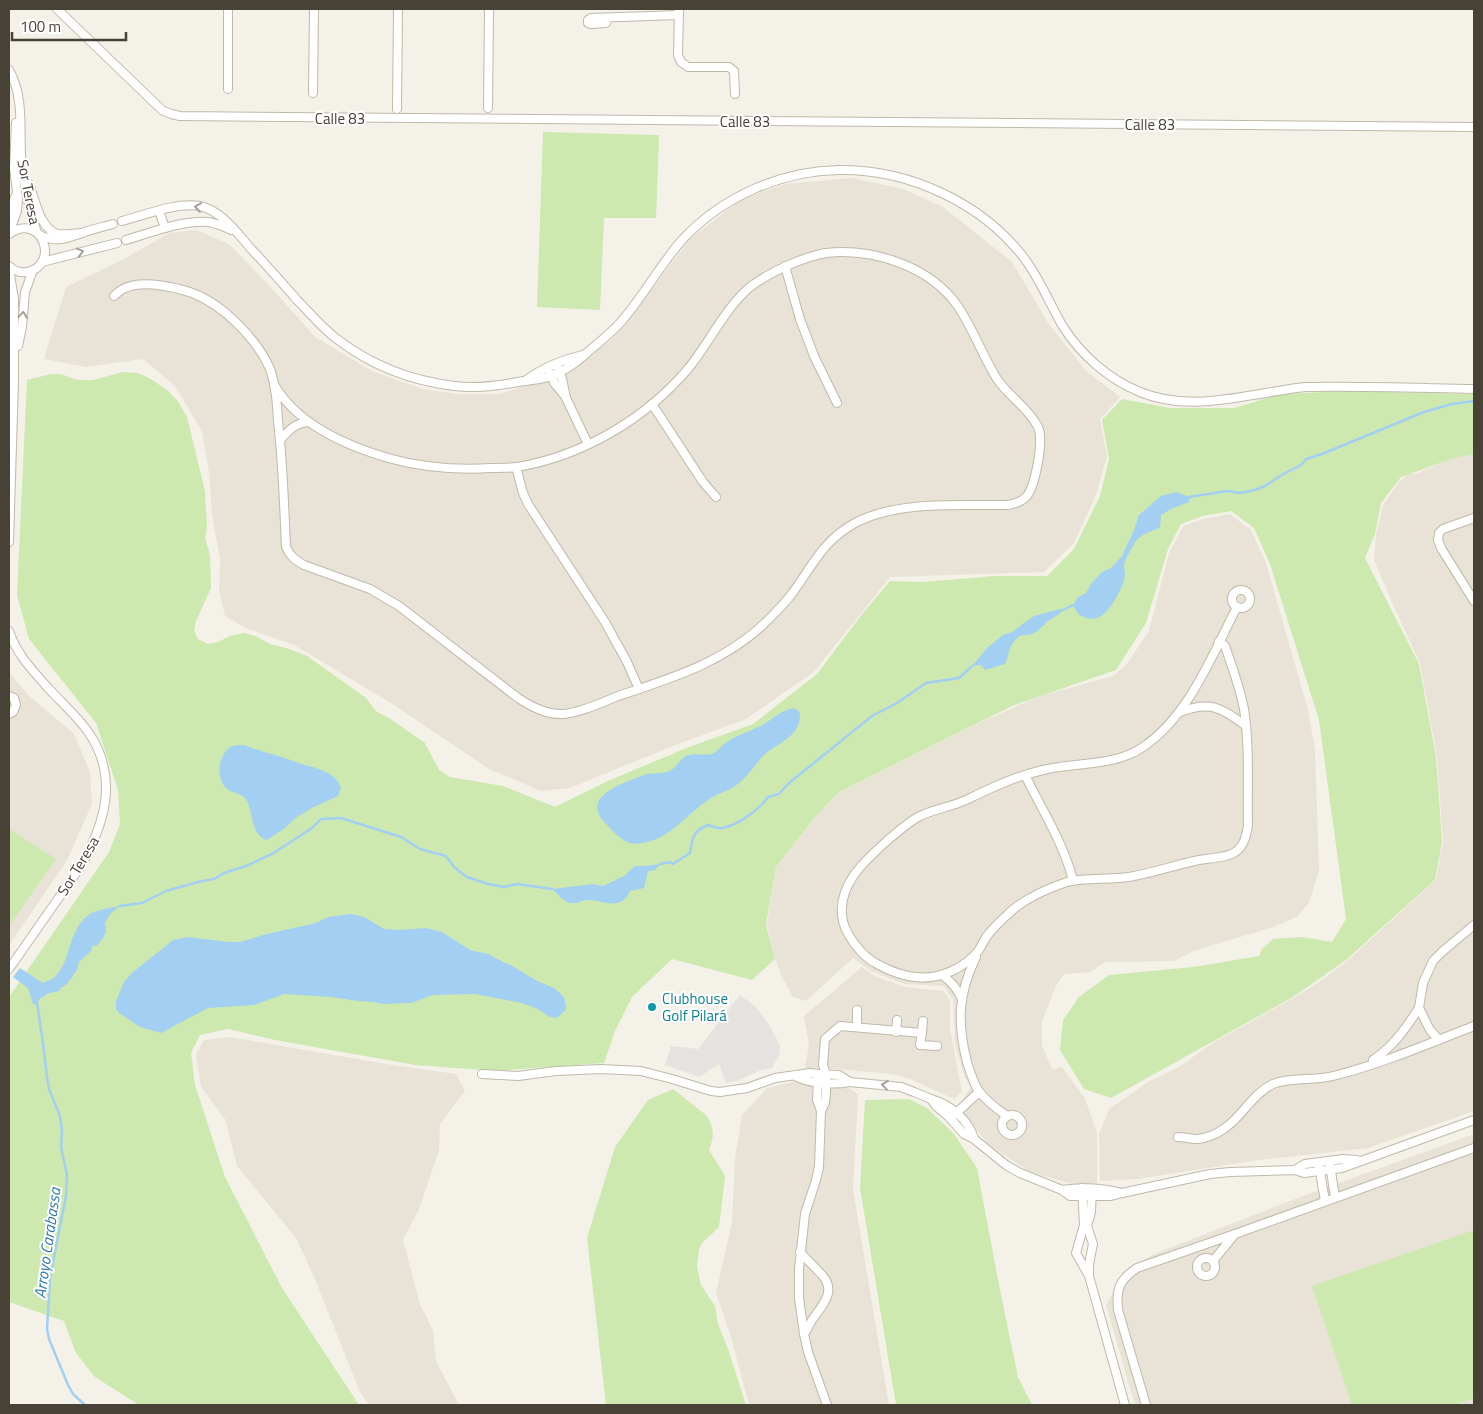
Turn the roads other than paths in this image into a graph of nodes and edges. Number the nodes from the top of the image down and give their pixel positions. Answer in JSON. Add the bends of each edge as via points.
{"nodes":[{"id":1,"x":57,"y":9,"type":"edge"},
{"id":2,"x":228,"y":9,"type":"edge"},
{"id":3,"x":314,"y":9,"type":"edge"},
{"id":4,"x":398,"y":9,"type":"edge"},
{"id":5,"x":489,"y":9,"type":"edge"},
{"id":6,"x":679,"y":12,"type":"edge"},
{"id":7,"x":608,"y":18,"type":"dead end"},
{"id":8,"x":9,"y":70,"type":"edge"},
{"id":9,"x":228,"y":89,"type":"dead end"},
{"id":10,"x":18,"y":92,"type":"junction"},
{"id":11,"x":313,"y":93,"type":"dead end"},
{"id":12,"x":735,"y":94,"type":"dead end"},
{"id":13,"x":488,"y":108,"type":"dead end"},
{"id":14,"x":397,"y":109,"type":"dead end"},
{"id":15,"x":1474,"y":127,"type":"edge"},
{"id":16,"x":22,"y":168,"type":"junction"},
{"id":17,"x":17,"y":189,"type":"junction"},
{"id":18,"x":159,"y":211,"type":"junction"},
{"id":19,"x":9,"y":213,"type":"edge"},
{"id":20,"x":122,"y":221,"type":"dead end"},
{"id":21,"x":114,"y":224,"type":"dead end"},
{"id":22,"x":165,"y":228,"type":"junction"},
{"id":23,"x":83,"y":233,"type":"junction"},
{"id":24,"x":237,"y":233,"type":"junction"},
{"id":25,"x":9,"y":234,"type":"edge"},
{"id":26,"x":38,"y":234,"type":"junction"},
{"id":27,"x":126,"y":240,"type":"dead end"},
{"id":28,"x":117,"y":242,"type":"dead end"},
{"id":29,"x":42,"y":262,"type":"junction"},
{"id":30,"x":785,"y":266,"type":"junction"},
{"id":31,"x":9,"y":268,"type":"edge"},
{"id":32,"x":33,"y":270,"type":"junction"},
{"id":33,"x":114,"y":296,"type":"dead end"},
{"id":34,"x":585,"y":355,"type":"junction"},
{"id":35,"x":556,"y":364,"type":"junction"},
{"id":36,"x":548,"y":368,"type":"junction"},
{"id":37,"x":560,"y":372,"type":"junction"},
{"id":38,"x":551,"y":376,"type":"junction"},
{"id":39,"x":14,"y":381,"type":"junction"},
{"id":40,"x":525,"y":381,"type":"junction"},
{"id":41,"x":275,"y":386,"type":"junction"},
{"id":42,"x":1474,"y":389,"type":"edge"},
{"id":43,"x":566,"y":398,"type":"junction"},
{"id":44,"x":837,"y":403,"type":"dead end"},
{"id":45,"x":652,"y":404,"type":"junction"},
{"id":46,"x":308,"y":422,"type":"junction"},
{"id":47,"x":280,"y":440,"type":"junction"},
{"id":48,"x":588,"y":444,"type":"junction"},
{"id":49,"x":516,"y":467,"type":"junction"},
{"id":50,"x":716,"y":497,"type":"dead end"},
{"id":51,"x":1474,"y":518,"type":"edge"},
{"id":52,"x":9,"y":542,"type":"edge"},
{"id":53,"x":1474,"y":601,"type":"edge"},
{"id":54,"x":1236,"y":607,"type":"dead end"},
{"id":55,"x":9,"y":631,"type":"edge"},
{"id":56,"x":1219,"y":641,"type":"junction"},
{"id":57,"x":639,"y":689,"type":"junction"},
{"id":58,"x":9,"y":696,"type":"edge"},
{"id":59,"x":1180,"y":712,"type":"junction"},
{"id":60,"x":9,"y":715,"type":"edge"},
{"id":61,"x":1246,"y":726,"type":"junction"},
{"id":62,"x":1025,"y":775,"type":"junction"},
{"id":63,"x":1073,"y":880,"type":"junction"},
{"id":64,"x":1474,"y":925,"type":"edge"},
{"id":65,"x":979,"y":950,"type":"junction"},
{"id":66,"x":9,"y":969,"type":"edge"},
{"id":67,"x":942,"y":975,"type":"junction"},
{"id":68,"x":962,"y":999,"type":"junction"},
{"id":69,"x":1419,"y":1008,"type":"junction"},
{"id":70,"x":857,"y":1010,"type":"dead end"},
{"id":71,"x":897,"y":1020,"type":"dead end"},
{"id":72,"x":923,"y":1021,"type":"dead end"},
{"id":73,"x":846,"y":1026,"type":"junction"},
{"id":74,"x":1474,"y":1026,"type":"edge"},
{"id":75,"x":857,"y":1027,"type":"junction"},
{"id":76,"x":873,"y":1030,"type":"junction"},
{"id":77,"x":896,"y":1032,"type":"junction"},
{"id":78,"x":907,"y":1032,"type":"junction"},
{"id":79,"x":922,"y":1034,"type":"junction"},
{"id":80,"x":845,"y":1036,"type":"dead end"},
{"id":81,"x":872,"y":1039,"type":"dead end"},
{"id":82,"x":1439,"y":1040,"type":"junction"},
{"id":83,"x":906,"y":1041,"type":"dead end"},
{"id":84,"x":937,"y":1046,"type":"dead end"},
{"id":85,"x":1363,"y":1067,"type":"junction"},
{"id":86,"x":482,"y":1074,"type":"dead end"},
{"id":87,"x":822,"y":1078,"type":"junction"},
{"id":88,"x":979,"y":1092,"type":"junction"},
{"id":89,"x":953,"y":1116,"type":"junction"},
{"id":90,"x":1007,"y":1116,"type":"dead end"},
{"id":91,"x":1474,"y":1120,"type":"edge"},
{"id":92,"x":1178,"y":1136,"type":"dead end"},
{"id":93,"x":1474,"y":1148,"type":"edge"},
{"id":94,"x":1330,"y":1165,"type":"junction"},
{"id":95,"x":1319,"y":1167,"type":"junction"},
{"id":96,"x":1082,"y":1192,"type":"junction"},
{"id":97,"x":1092,"y":1193,"type":"junction"},
{"id":98,"x":1335,"y":1197,"type":"junction"},
{"id":99,"x":1325,"y":1201,"type":"junction"},
{"id":100,"x":1236,"y":1234,"type":"junction"},
{"id":101,"x":800,"y":1252,"type":"junction"},
{"id":102,"x":1213,"y":1261,"type":"dead end"},
{"id":103,"x":1089,"y":1276,"type":"junction"},
{"id":104,"x":804,"y":1334,"type":"junction"},
{"id":105,"x":827,"y":1405,"type":"edge"},
{"id":106,"x":1125,"y":1405,"type":"edge"},
{"id":107,"x":1146,"y":1405,"type":"edge"}],
"edges":[{"from":1,"to":15,"type":"street","name":"Calle 83","via":[[162,110],[180,116]]},
{"from":2,"to":9,"type":"street"},
{"from":3,"to":11,"type":"street"},
{"from":4,"to":14,"type":"street"},
{"from":5,"to":13,"type":"street"},
{"from":6,"to":7,"type":"street"},
{"from":6,"to":12,"type":"street","via":[[678,55],[681,62],[688,66],[732,68]]},
{"from":8,"to":10,"type":"street","name":"Sor Teresa"},
{"from":10,"to":16,"type":"street","name":"Sor Teresa"},
{"from":10,"to":17,"type":"street","name":"Sor Teresa","via":[[14,168]]},
{"from":16,"to":23,"type":"street","via":[[48,230],[56,234]]},
{"from":16,"to":26,"type":"street","name":"Sor Teresa"},
{"from":17,"to":19,"type":"street"},
{"from":17,"to":25,"type":"street","name":"Sor Teresa","via":[[17,211]]},
{"from":18,"to":20,"type":"street"},
{"from":18,"to":22,"type":"street"},
{"from":24,"to":18,"type":"street","one_way":true,"via":[[221,217],[198,206],[182,205]]},
{"from":21,"to":23,"type":"street"},
{"from":22,"to":24,"type":"street","via":[[208,222]]},
{"from":22,"to":27,"type":"street"},
{"from":23,"to":26,"type":"street","via":[[60,240]]},
{"from":24,"to":40,"type":"street","via":[[315,319],[365,358],[408,377],[459,387]]},
{"from":25,"to":26,"type":"street","name":"Sor Teresa","via":[[20,228]]},
{"from":26,"to":29,"type":"street","name":"Sor Teresa","via":[[45,248]]},
{"from":29,"to":28,"type":"street","one_way":true},
{"from":29,"to":32,"type":"street"},
{"from":30,"to":44,"type":"street","via":[[814,356]]},
{"from":30,"to":45,"type":"street","via":[[749,288],[731,308],[700,354]]},
{"from":30,"to":57,"type":"street","via":[[825,253],[870,255],[905,265],[949,295],[969,324],[997,379],[1036,422],[1040,437],[1032,488],[1025,498],[1007,505],[893,509],[854,523],[820,552],[790,595],[740,645],[690,670]]},
{"from":31,"to":32,"type":"street","via":[[22,272]]},
{"from":31,"to":39,"type":"street","via":[[14,299]]},
{"from":39,"to":32,"type":"street","one_way":true,"via":[[25,292]]},
{"from":33,"to":41,"type":"street","via":[[123,288],[149,284],[187,290],[206,299],[224,311],[251,338],[269,368]]},
{"from":34,"to":35,"type":"street"},
{"from":34,"to":37,"type":"street"},
{"from":34,"to":42,"type":"street","via":[[626,317],[685,238],[732,200],[786,178],[857,170],[927,186],[979,215],[1025,260],[1073,341],[1094,364],[1140,392],[1191,402],[1219,401],[1301,387]]},
{"from":35,"to":36,"type":"street"},
{"from":35,"to":37,"type":"street"},
{"from":36,"to":38,"type":"street"},
{"from":36,"to":40,"type":"street"},
{"from":37,"to":38,"type":"street"},
{"from":37,"to":43,"type":"street"},
{"from":38,"to":40,"type":"street"},
{"from":38,"to":43,"type":"street"},
{"from":39,"to":52,"type":"street"},
{"from":41,"to":46,"type":"street"},
{"from":41,"to":47,"type":"street"},
{"from":43,"to":48,"type":"street"},
{"from":45,"to":48,"type":"street","via":[[615,431]]},
{"from":45,"to":50,"type":"street"},
{"from":46,"to":47,"type":"street","via":[[295,426]]},
{"from":46,"to":49,"type":"street","via":[[358,448],[407,463],[455,469]]},
{"from":47,"to":57,"type":"street","via":[[286,547],[294,560],[370,589],[399,606],[532,707],[563,714]]},
{"from":48,"to":49,"type":"street"},
{"from":49,"to":57,"type":"street","via":[[528,504],[605,622]]},
{"from":51,"to":53,"type":"street","via":[[1443,529],[1438,540]]},
{"from":54,"to":56,"type":"street"},
{"from":55,"to":66,"type":"street","name":"Sor Teresa","via":[[25,662],[77,718],[94,743],[104,772],[106,795],[102,820],[81,866]]},
{"from":56,"to":59,"type":"street"},
{"from":56,"to":61,"type":"street","via":[[1225,646],[1239,690]]},
{"from":58,"to":60,"type":"street","via":[[14,698],[16,705]]},
{"from":59,"to":61,"type":"street","via":[[1211,706]]},
{"from":59,"to":62,"type":"street","via":[[1163,731],[1126,756]]},
{"from":61,"to":63,"type":"street","via":[[1248,826],[1241,848],[1234,853],[1152,872]]},
{"from":62,"to":63,"type":"street","via":[[1054,830]]},
{"from":62,"to":67,"type":"street","via":[[925,814],[906,825],[863,863],[843,897],[844,924],[860,951],[871,961],[917,978]]},
{"from":63,"to":65,"type":"street","via":[[1048,888],[1010,912],[995,926]]},
{"from":64,"to":69,"type":"street","via":[[1433,961],[1423,983]]},
{"from":65,"to":67,"type":"street","via":[[956,970]]},
{"from":65,"to":68,"type":"street","via":[[969,970]]},
{"from":67,"to":68,"type":"street","via":[[957,988]]},
{"from":68,"to":88,"type":"street","via":[[960,1022],[964,1047]]},
{"from":69,"to":82,"type":"street"},
{"from":69,"to":85,"type":"street","via":[[1385,1053]]},
{"from":70,"to":75,"type":"street"},
{"from":71,"to":77,"type":"street"},
{"from":72,"to":79,"type":"street"},
{"from":73,"to":75,"type":"street"},
{"from":73,"to":80,"type":"street"},
{"from":73,"to":87,"type":"street","via":[[840,1026],[825,1040]]},
{"from":74,"to":82,"type":"street"},
{"from":75,"to":76,"type":"street"},
{"from":76,"to":77,"type":"street"},
{"from":76,"to":81,"type":"street"},
{"from":77,"to":78,"type":"street"},
{"from":78,"to":79,"type":"street"},
{"from":78,"to":83,"type":"street"},
{"from":79,"to":84,"type":"street","via":[[920,1045]]},
{"from":82,"to":85,"type":"street"},
{"from":85,"to":92,"type":"street","via":[[1324,1078],[1275,1083],[1255,1097],[1225,1129],[1197,1139]]},
{"from":86,"to":87,"type":"street","via":[[518,1076],[601,1069],[640,1071],[720,1092],[810,1073]]},
{"from":89,"to":87,"type":"street","one_way":true,"via":[[946,1104],[901,1087],[850,1082],[839,1075]]},
{"from":87,"to":101,"type":"street","via":[[817,1100],[821,1111],[818,1167],[805,1214]]},
{"from":88,"to":89,"type":"street"},
{"from":88,"to":90,"type":"street"},
{"from":89,"to":96,"type":"street","via":[[972,1130],[974,1139],[1006,1165],[1070,1196]]},
{"from":91,"to":94,"type":"street","via":[[1342,1168]]},
{"from":93,"to":98,"type":"street"},
{"from":94,"to":95,"type":"street"},
{"from":94,"to":98,"type":"street"},
{"from":95,"to":97,"type":"street","via":[[1305,1164],[1295,1170],[1210,1174],[1122,1192],[1108,1189]]},
{"from":95,"to":99,"type":"street"},
{"from":96,"to":97,"type":"street"},
{"from":96,"to":103,"type":"street","via":[[1084,1225],[1076,1253]]},
{"from":97,"to":103,"type":"street","via":[[1087,1226],[1094,1244]]},
{"from":98,"to":99,"type":"street"},
{"from":99,"to":100,"type":"street"},
{"from":100,"to":102,"type":"street"},
{"from":100,"to":107,"type":"street","via":[[1136,1268],[1120,1284],[1118,1310]]},
{"from":101,"to":104,"type":"street","via":[[799,1298]]},
{"from":101,"to":104,"type":"street","via":[[822,1275],[828,1288],[827,1300]]},
{"from":103,"to":106,"type":"street"},
{"from":104,"to":105,"type":"street"}]}
